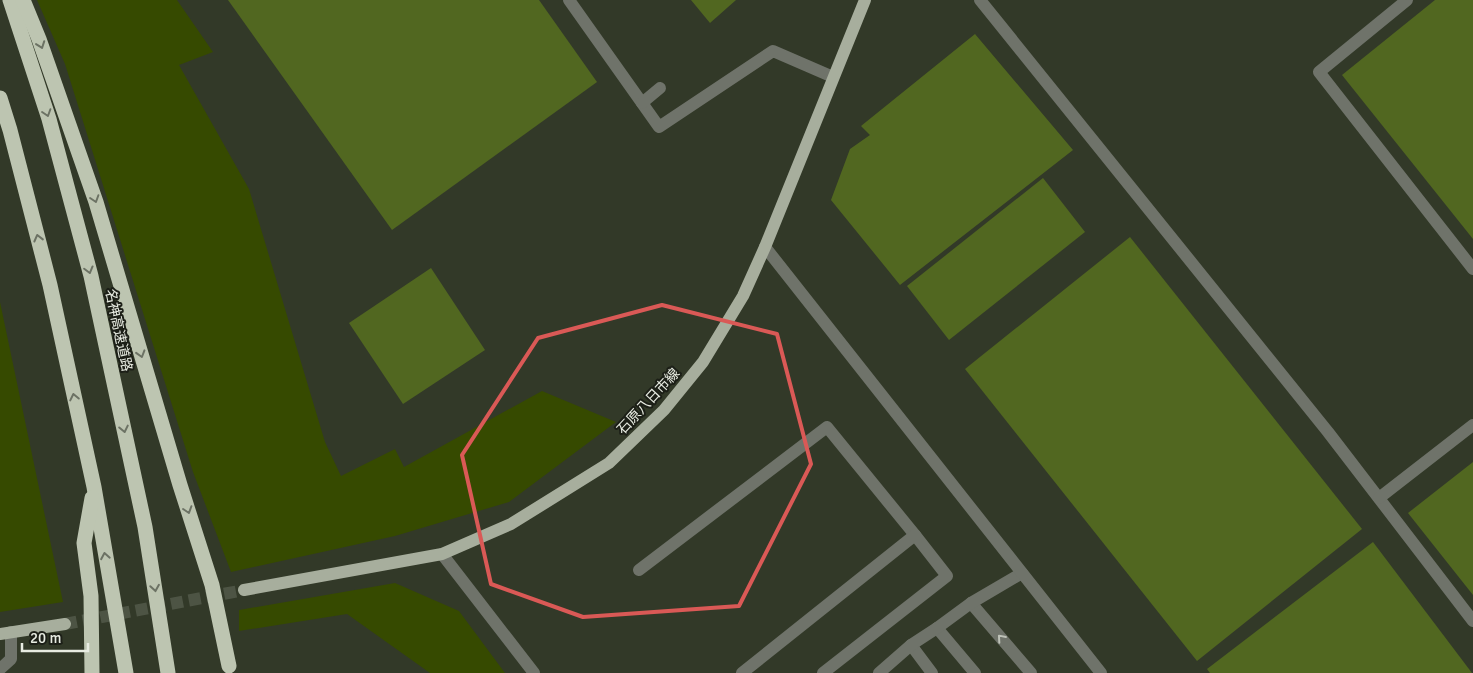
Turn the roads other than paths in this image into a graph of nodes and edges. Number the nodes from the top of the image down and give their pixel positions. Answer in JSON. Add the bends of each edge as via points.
{"nodes":[{"id":1,"x":10,"y":0,"type":"edge"},
{"id":2,"x":23,"y":0,"type":"edge"},
{"id":3,"x":568,"y":0,"type":"edge"},
{"id":4,"x":865,"y":0,"type":"edge"},
{"id":5,"x":980,"y":0,"type":"edge"},
{"id":6,"x":1407,"y":0,"type":"edge"},
{"id":7,"x":833,"y":77,"type":"junction"},
{"id":8,"x":660,"y":88,"type":"dead end"},
{"id":9,"x":0,"y":98,"type":"edge"},
{"id":10,"x":642,"y":103,"type":"junction"},
{"id":11,"x":765,"y":248,"type":"junction"},
{"id":12,"x":1473,"y":269,"type":"edge"},
{"id":13,"x":1473,"y":425,"type":"edge"},
{"id":14,"x":94,"y":487,"type":"junction"},
{"id":15,"x":1379,"y":498,"type":"junction"},
{"id":16,"x":915,"y":535,"type":"junction"},
{"id":17,"x":442,"y":554,"type":"junction"},
{"id":18,"x":639,"y":570,"type":"dead end"},
{"id":19,"x":1022,"y":574,"type":"junction"},
{"id":20,"x":244,"y":590,"type":"tunnel mouth"},
{"id":21,"x":970,"y":602,"type":"junction"},
{"id":22,"x":1473,"y":621,"type":"edge"},
{"id":23,"x":65,"y":624,"type":"tunnel mouth"},
{"id":24,"x":937,"y":628,"type":"junction"},
{"id":25,"x":5,"y":633,"type":"edge"},
{"id":26,"x":911,"y":645,"type":"junction"},
{"id":27,"x":228,"y":666,"type":"dead end"},
{"id":28,"x":0,"y":669,"type":"edge"},
{"id":29,"x":92,"y":673,"type":"edge"},
{"id":30,"x":126,"y":673,"type":"edge"},
{"id":31,"x":168,"y":673,"type":"edge"},
{"id":32,"x":534,"y":673,"type":"edge"},
{"id":33,"x":742,"y":673,"type":"edge"},
{"id":34,"x":823,"y":673,"type":"edge"},
{"id":35,"x":879,"y":673,"type":"edge"},
{"id":36,"x":932,"y":673,"type":"edge"},
{"id":37,"x":975,"y":673,"type":"edge"},
{"id":38,"x":1031,"y":673,"type":"edge"},
{"id":39,"x":1101,"y":673,"type":"edge"}],
"edges":[{"from":1,"to":31,"type":"highway","name":"名神高速道路","one_way":true,"via":[[49,118],[91,276],[145,527]]},
{"from":2,"to":27,"type":"highway","one_way":true,"via":[[96,202],[212,585]]},
{"from":3,"to":10,"type":"street"},
{"from":4,"to":7,"type":"main road","name":"石原八日市線"},
{"from":5,"to":15,"type":"street"},
{"from":6,"to":12,"type":"street","via":[[1320,72]]},
{"from":7,"to":10,"type":"street","via":[[772,51],[659,128]]},
{"from":7,"to":11,"type":"main road","name":"石原八日市線"},
{"from":8,"to":10,"type":"street"},
{"from":14,"to":9,"type":"highway","one_way":true,"via":[[50,286]]},
{"from":11,"to":17,"type":"main road","name":"石原八日市線","via":[[743,296],[703,362],[664,410],[609,463],[511,524]]},
{"from":11,"to":19,"type":"street"},
{"from":13,"to":15,"type":"street"},
{"from":14,"to":29,"type":"highway","via":[[84,543],[91,596]]},
{"from":30,"to":14,"type":"highway","one_way":true},
{"from":15,"to":22,"type":"street"},
{"from":16,"to":18,"type":"street","via":[[827,427]]},
{"from":16,"to":33,"type":"street"},
{"from":16,"to":34,"type":"street","via":[[947,576]]},
{"from":17,"to":20,"type":"main road","name":"石原八日市線"},
{"from":17,"to":32,"type":"street"},
{"from":19,"to":21,"type":"street"},
{"from":19,"to":39,"type":"street"},
{"from":21,"to":24,"type":"street"},
{"from":38,"to":21,"type":"street","one_way":true},
{"from":23,"to":25,"type":"main road"},
{"from":24,"to":26,"type":"street"},
{"from":24,"to":37,"type":"street"},
{"from":25,"to":28,"type":"street","via":[[11,659]]},
{"from":26,"to":35,"type":"street"},
{"from":26,"to":36,"type":"street"}]}
